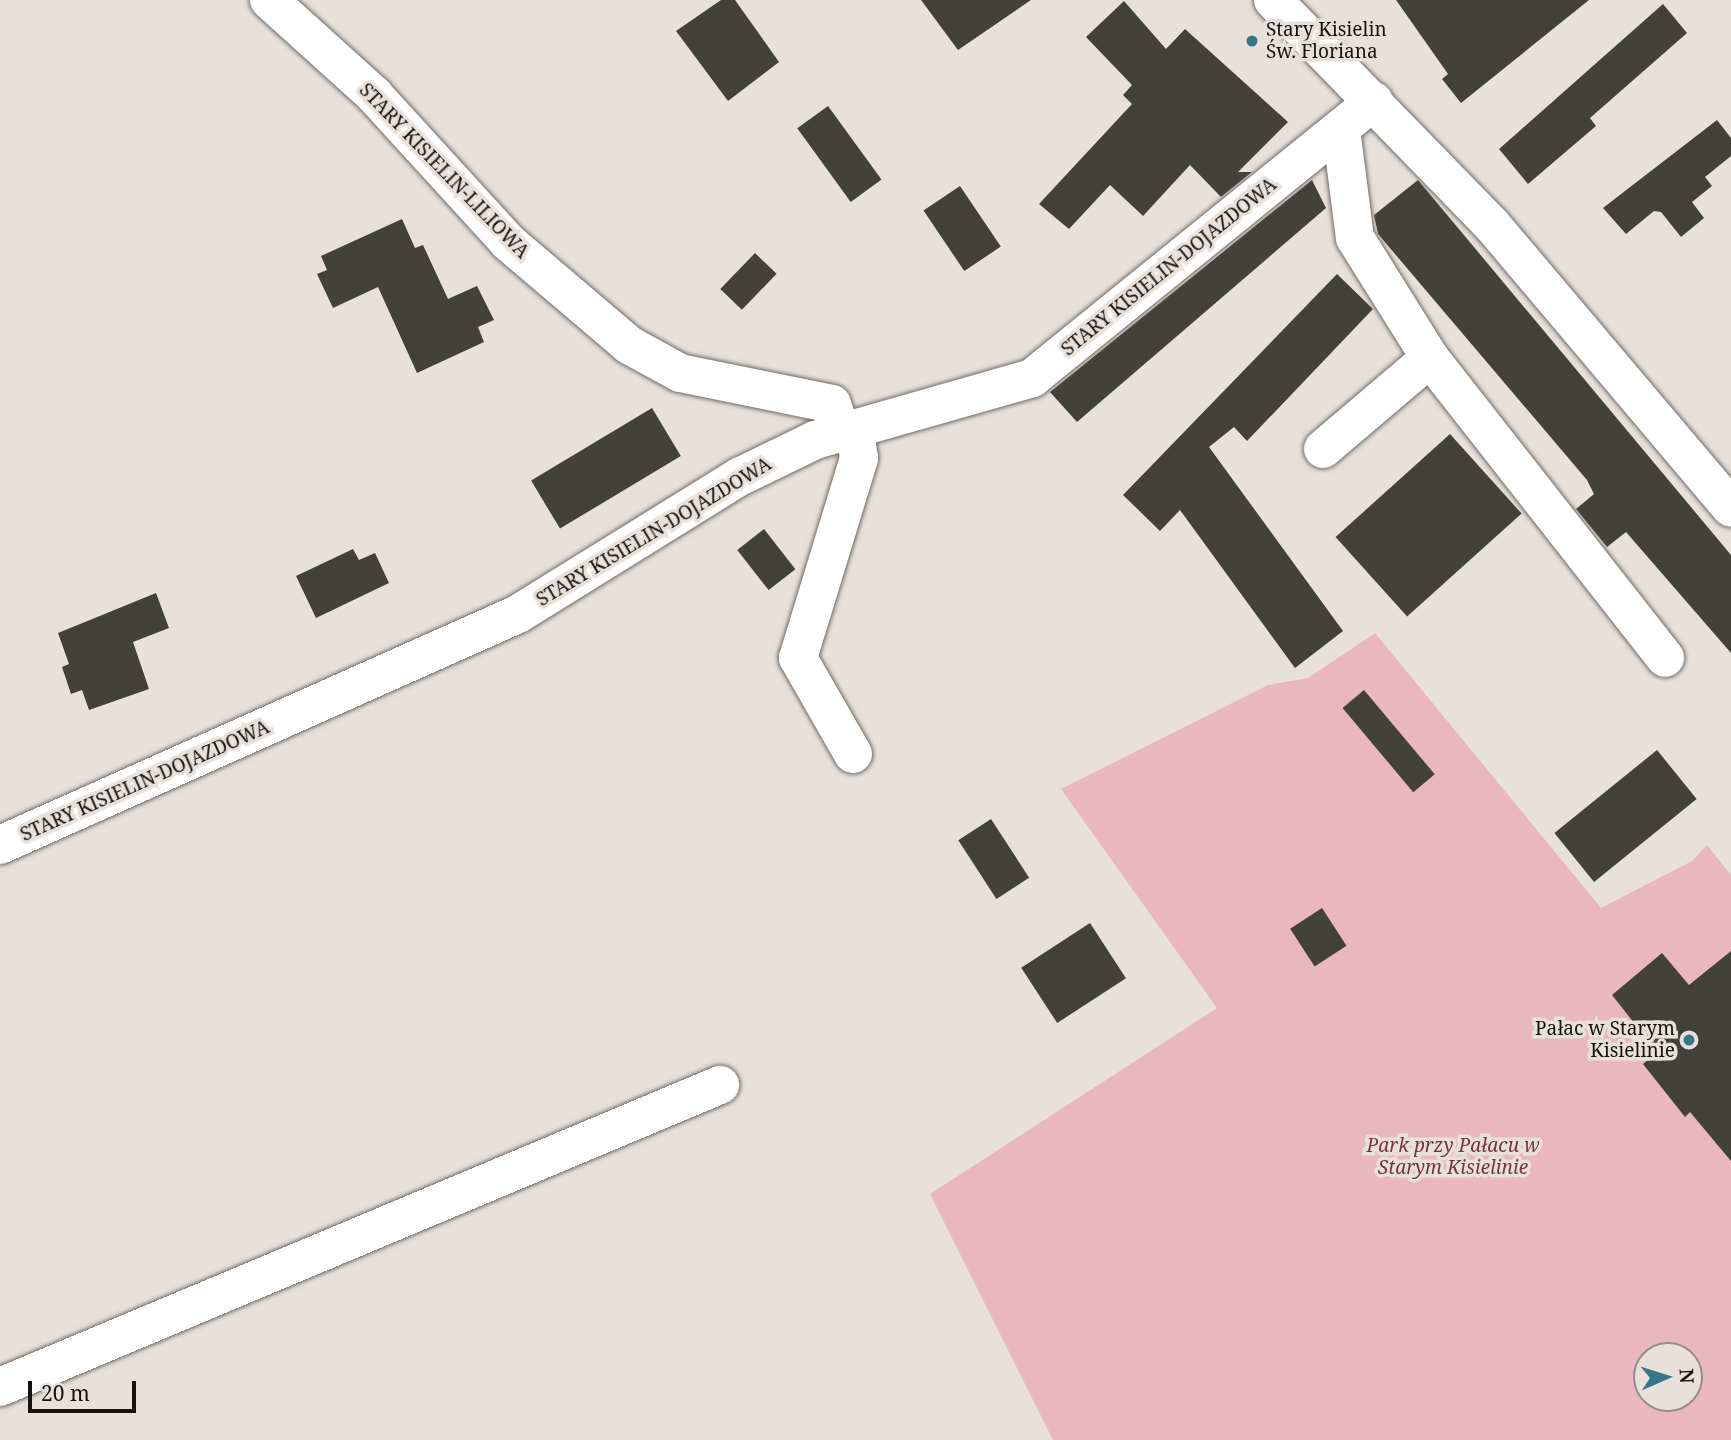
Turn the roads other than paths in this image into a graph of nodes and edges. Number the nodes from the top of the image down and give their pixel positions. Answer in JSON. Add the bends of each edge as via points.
{"nodes":[{"id":1,"x":269,"y":0,"type":"edge"},
{"id":2,"x":1273,"y":0,"type":"edge"},
{"id":3,"x":1374,"y":101,"type":"junction"},
{"id":4,"x":1341,"y":129,"type":"junction"},
{"id":5,"x":1430,"y":359,"type":"junction"},
{"id":6,"x":847,"y":430,"type":"junction"},
{"id":7,"x":1323,"y":449,"type":"dead end"},
{"id":8,"x":1731,"y":509,"type":"edge"},
{"id":9,"x":1665,"y":658,"type":"dead end"},
{"id":10,"x":853,"y":754,"type":"dead end"},
{"id":11,"x":0,"y":845,"type":"edge"},
{"id":12,"x":720,"y":1085,"type":"dead end"},
{"id":13,"x":0,"y":1388,"type":"edge"}],
"edges":[{"from":1,"to":6,"type":"street","name":"STARY KISIELIN-LILIOWA","via":[[374,95],[508,242],[629,345],[680,373],[832,404]]},
{"from":2,"to":3,"type":"street"},
{"from":3,"to":4,"type":"street","name":"STARY KISIELIN-DOJAZDOWA"},
{"from":3,"to":8,"type":"street","via":[[1572,316]]},
{"from":4,"to":5,"type":"street","via":[[1355,238]]},
{"from":4,"to":6,"type":"street","name":"STARY KISIELIN-DOJAZDOWA","via":[[1031,377]]},
{"from":5,"to":7,"type":"street"},
{"from":5,"to":9,"type":"street"},
{"from":6,"to":10,"type":"street","via":[[859,458],[798,658]]},
{"from":6,"to":11,"type":"street","name":"STARY KISIELIN-DOJAZDOWA","via":[[741,476],[518,614]]},
{"from":12,"to":13,"type":"street"}]}
